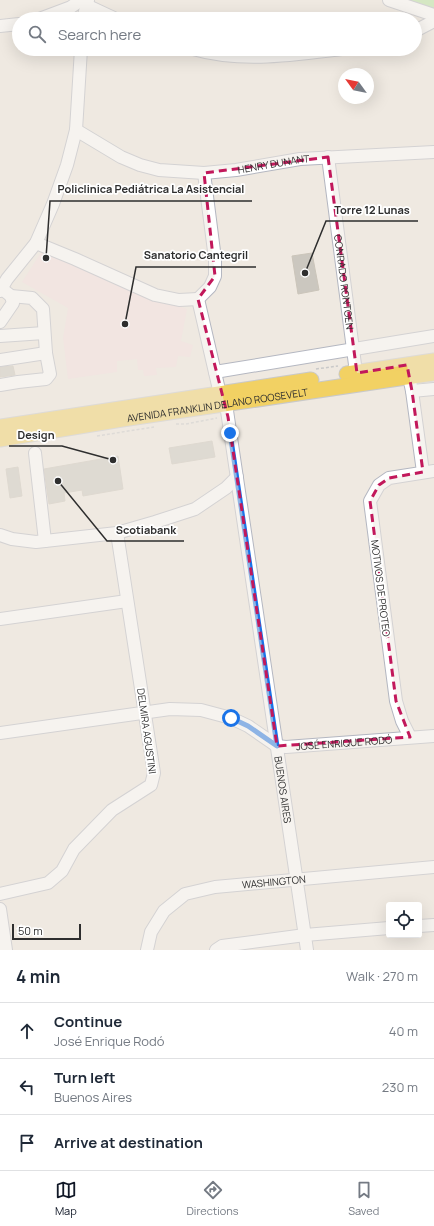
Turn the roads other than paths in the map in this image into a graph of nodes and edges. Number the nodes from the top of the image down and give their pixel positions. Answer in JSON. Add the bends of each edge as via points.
{"nodes":[{"id":1,"x":389,"y":0,"type":"edge"},
{"id":2,"x":85,"y":2,"type":"edge"},
{"id":3,"x":58,"y":12,"type":"edge"},
{"id":4,"x":84,"y":12,"type":"edge"},
{"id":5,"x":103,"y":12,"type":"edge"},
{"id":6,"x":434,"y":15,"type":"edge"},
{"id":7,"x":434,"y":21,"type":"edge"},
{"id":8,"x":12,"y":25,"type":"edge"},
{"id":9,"x":0,"y":26,"type":"edge"},
{"id":10,"x":422,"y":27,"type":"edge"},
{"id":11,"x":81,"y":56,"type":"edge"},
{"id":12,"x":232,"y":56,"type":"edge"},
{"id":13,"x":281,"y":56,"type":"edge"},
{"id":14,"x":76,"y":130,"type":"junction"},
{"id":15,"x":434,"y":152,"type":"edge"},
{"id":16,"x":328,"y":157,"type":"junction"},
{"id":17,"x":204,"y":173,"type":"junction"},
{"id":18,"x":36,"y":243,"type":"junction"},
{"id":19,"x":4,"y":292,"type":"edge"},
{"id":20,"x":198,"y":299,"type":"junction"},
{"id":21,"x":0,"y":322,"type":"edge"},
{"id":22,"x":44,"y":332,"type":"junction"},
{"id":23,"x":0,"y":336,"type":"edge"},
{"id":24,"x":434,"y":336,"type":"edge"},
{"id":25,"x":353,"y":349,"type":"junction"},
{"id":26,"x":46,"y":353,"type":"junction"},
{"id":27,"x":0,"y":360,"type":"edge"},
{"id":28,"x":434,"y":361,"type":"edge"},
{"id":29,"x":408,"y":371,"type":"junction"},
{"id":30,"x":215,"y":372,"type":"junction"},
{"id":31,"x":434,"y":373,"type":"edge"},
{"id":32,"x":357,"y":378,"type":"junction"},
{"id":33,"x":0,"y":385,"type":"edge"},
{"id":34,"x":434,"y":389,"type":"edge"},
{"id":35,"x":412,"y":391,"type":"junction"},
{"id":36,"x":223,"y":399,"type":"junction"},
{"id":37,"x":0,"y":427,"type":"edge"},
{"id":38,"x":0,"y":439,"type":"edge"},
{"id":39,"x":35,"y":452,"type":"dead end"},
{"id":40,"x":429,"y":472,"type":"edge"},
{"id":41,"x":237,"y":477,"type":"junction"},
{"id":42,"x":117,"y":533,"type":"junction"},
{"id":43,"x":0,"y":535,"type":"edge"},
{"id":44,"x":44,"y":541,"type":"junction"},
{"id":45,"x":127,"y":601,"type":"junction"},
{"id":46,"x":0,"y":619,"type":"edge"},
{"id":47,"x":145,"y":712,"type":"junction"},
{"id":48,"x":0,"y":733,"type":"edge"},
{"id":49,"x":434,"y":736,"type":"edge"},
{"id":50,"x":410,"y":737,"type":"junction"},
{"id":51,"x":277,"y":746,"type":"junction"},
{"id":52,"x":434,"y":867,"type":"edge"},
{"id":53,"x":297,"y":880,"type":"junction"},
{"id":54,"x":0,"y":894,"type":"edge"},
{"id":55,"x":0,"y":909,"type":"edge"},
{"id":56,"x":434,"y":925,"type":"edge"},
{"id":57,"x":422,"y":926,"type":"edge"},
{"id":58,"x":386,"y":928,"type":"edge"},
{"id":59,"x":305,"y":936,"type":"junction"},
{"id":60,"x":6,"y":950,"type":"edge"},
{"id":61,"x":147,"y":950,"type":"edge"},
{"id":62,"x":216,"y":950,"type":"edge"},
{"id":63,"x":307,"y":950,"type":"edge"}],
"edges":[{"from":1,"to":6,"type":"street"},
{"from":2,"to":3,"type":"street"},
{"from":2,"to":4,"type":"street"},
{"from":2,"to":5,"type":"street"},
{"from":7,"to":10,"type":"street"},
{"from":8,"to":9,"type":"street"},
{"from":11,"to":14,"type":"street"},
{"from":12,"to":13,"type":"street"},
{"from":14,"to":17,"type":"street","name":"HENRY DUNANT","via":[[121,157],[140,165],[159,170]]},
{"from":14,"to":18,"type":"street","via":[[67,165]]},
{"from":15,"to":16,"type":"street","name":"HENRY DUNANT"},
{"from":16,"to":17,"type":"street","name":"HENRY DUNANT"},
{"from":16,"to":25,"type":"street","name":"CONRADO RONTGEN"},
{"from":17,"to":20,"type":"street","via":[[215,276],[210,287]]},
{"from":18,"to":19,"type":"street","via":[[7,279]]},
{"from":18,"to":20,"type":"street","via":[[155,295],[179,300]]},
{"from":19,"to":21,"type":"street","via":[[13,303]]},
{"from":19,"to":22,"type":"street","via":[[32,298],[37,302],[43,309]]},
{"from":20,"to":30,"type":"street","name":"BUENOS AIRES"},
{"from":22,"to":23,"type":"street"},
{"from":22,"to":26,"type":"street"},
{"from":24,"to":25,"type":"street"},
{"from":25,"to":30,"type":"street"},
{"from":25,"to":32,"type":"street","name":"CONRADO RONTGEN"},
{"from":26,"to":27,"type":"street"},
{"from":26,"to":33,"type":"street","via":[[50,374],[46,379]]},
{"from":28,"to":29,"type":"main road","name":"AVENIDA FRANKLIN DELANO ROOSEVELT"},
{"from":29,"to":31,"type":"main road","name":"AVENIDA FRANKLIN DELANO ROOSEVELT"},
{"from":29,"to":32,"type":"main road","name":"AVENIDA FRANKLIN DELANO ROOSEVELT"},
{"from":29,"to":35,"type":"street"},
{"from":30,"to":36,"type":"street","name":"BUENOS AIRES"},
{"from":32,"to":36,"type":"main road","name":"AVENIDA FRANKLIN DELANO ROOSEVELT"},
{"from":34,"to":35,"type":"street"},
{"from":35,"to":40,"type":"street"},
{"from":36,"to":37,"type":"main road","name":"AVENIDA FRANKLIN DELANO ROOSEVELT"},
{"from":36,"to":38,"type":"main road","name":"AVENIDA FRANKLIN DELANO ROOSEVELT"},
{"from":36,"to":41,"type":"street","name":"BUENOS AIRES"},
{"from":39,"to":44,"type":"street"},
{"from":40,"to":50,"type":"street","name":"MOTIVOS DE PROTEO","via":[[389,478],[379,485],[370,500],[396,701]]},
{"from":41,"to":42,"type":"street","via":[[226,488],[195,509]]},
{"from":41,"to":51,"type":"street","name":"BUENOS AIRES"},
{"from":42,"to":44,"type":"street"},
{"from":42,"to":45,"type":"street","name":"DELMIRA AGUSTINI"},
{"from":43,"to":44,"type":"street","via":[[36,542]]},
{"from":45,"to":46,"type":"street"},
{"from":45,"to":47,"type":"street","name":"DELMIRA AGUSTINI"},
{"from":47,"to":48,"type":"street"},
{"from":47,"to":51,"type":"street","via":[[170,709],[201,710],[231,718],[248,726]]},
{"from":47,"to":54,"type":"street","name":"DELMIRA AGUSTINI","via":[[154,774],[152,786],[112,810],[74,849],[62,871],[48,883]]},
{"from":49,"to":50,"type":"street","name":"JOSÉ ENRIQUE RODÓ"},
{"from":50,"to":51,"type":"street","name":"JOSÉ ENRIQUE RODÓ","via":[[286,748]]},
{"from":51,"to":53,"type":"street","name":"BUENOS AIRES"},
{"from":52,"to":53,"type":"street","name":"WASHINGTON"},
{"from":53,"to":59,"type":"street","name":"BUENOS AIRES"},
{"from":53,"to":61,"type":"street","name":"WASHINGTON","via":[[215,888],[186,894],[164,910],[151,932]]},
{"from":55,"to":60,"type":"street"},
{"from":56,"to":57,"type":"street"},
{"from":58,"to":59,"type":"street"},
{"from":59,"to":62,"type":"street","via":[[222,946]]},
{"from":59,"to":63,"type":"street","name":"BUENOS AIRES"}]}
